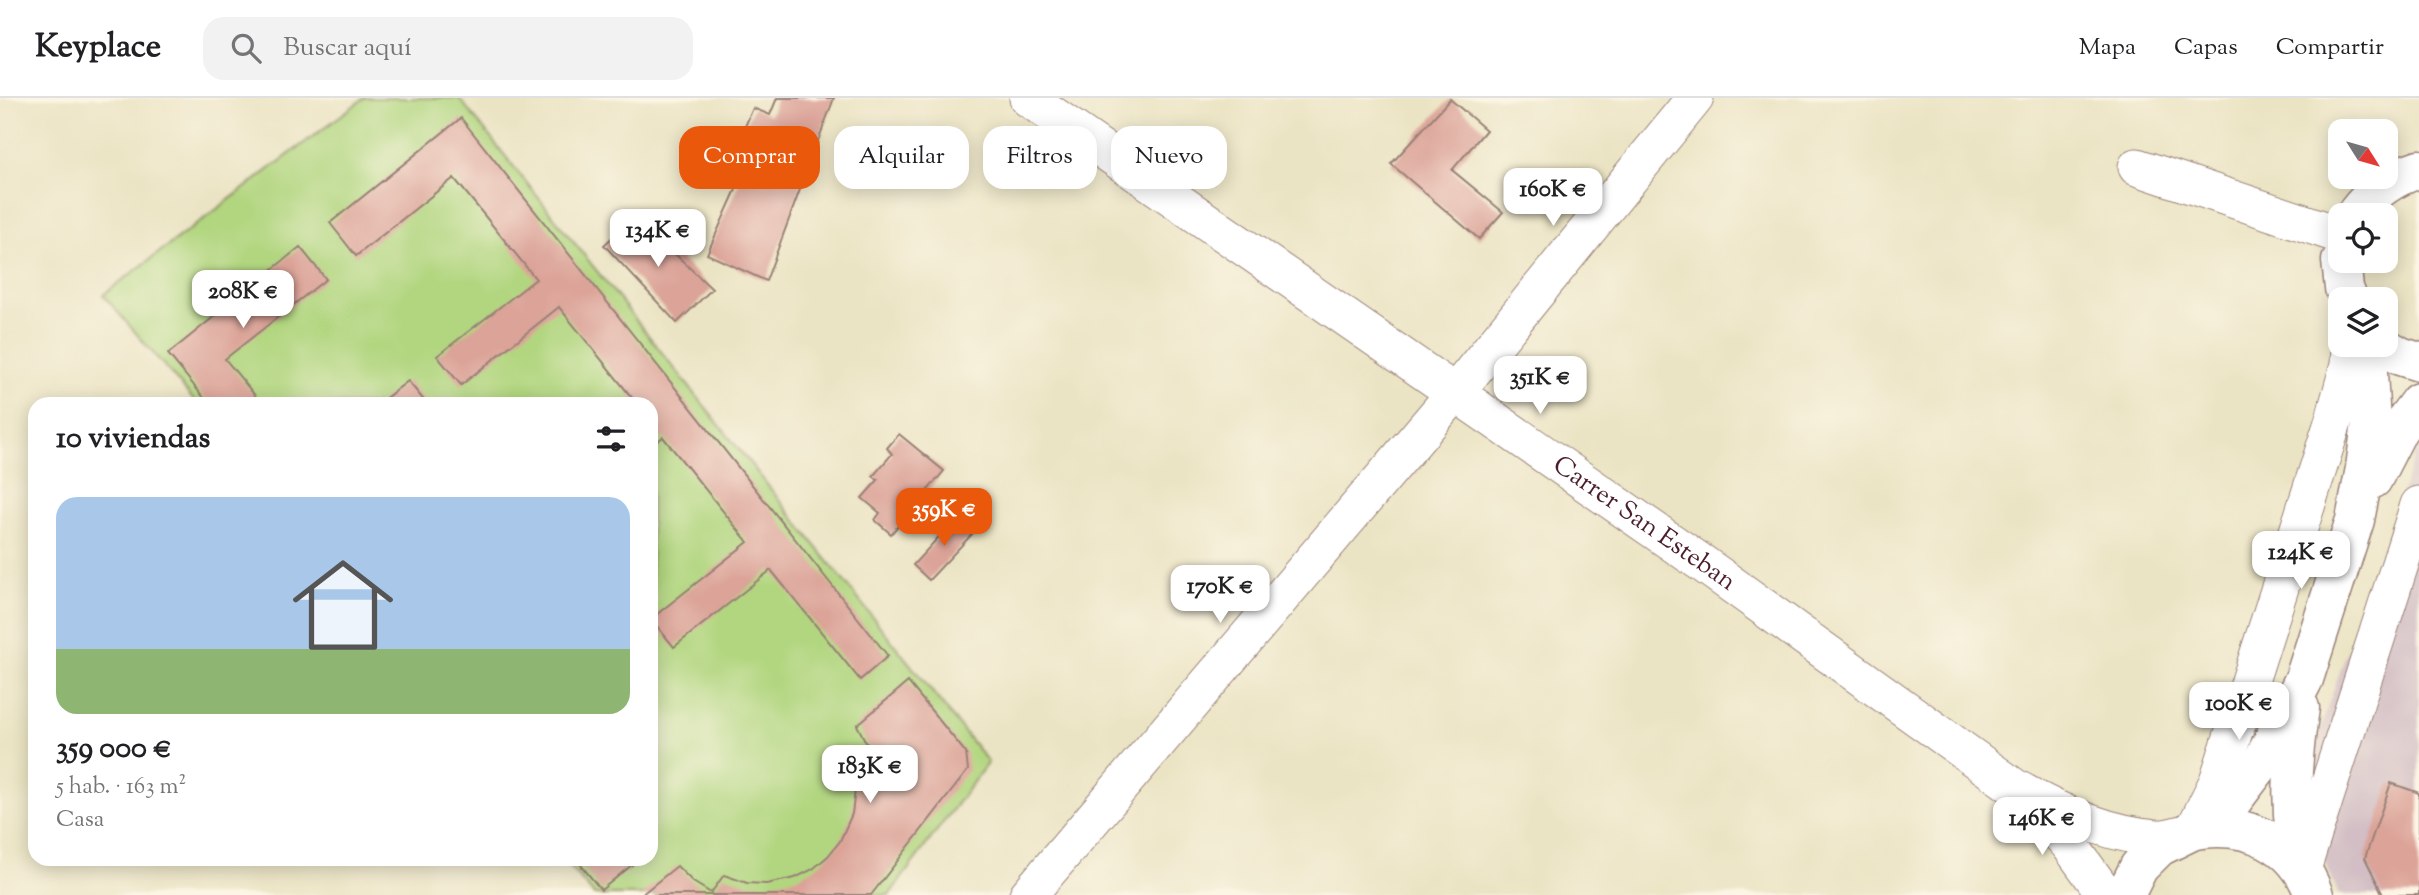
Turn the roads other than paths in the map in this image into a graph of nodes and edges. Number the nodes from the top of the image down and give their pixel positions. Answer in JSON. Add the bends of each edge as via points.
{"nodes":[{"id":1,"x":1028,"y":98,"type":"edge"},
{"id":2,"x":1695,"y":98,"type":"edge"},
{"id":3,"x":2137,"y":167,"type":"dead end"},
{"id":4,"x":2419,"y":169,"type":"edge"},
{"id":5,"x":2365,"y":203,"type":"edge"},
{"id":6,"x":2328,"y":231,"type":"edge"},
{"id":7,"x":2398,"y":355,"type":"edge"},
{"id":8,"x":2349,"y":357,"type":"edge"},
{"id":9,"x":2367,"y":357,"type":"edge"},
{"id":10,"x":2419,"y":362,"type":"edge"},
{"id":11,"x":1455,"y":393,"type":"junction"},
{"id":12,"x":2419,"y":402,"type":"edge"},
{"id":13,"x":2419,"y":505,"type":"edge"},
{"id":14,"x":2355,"y":520,"type":"junction"},
{"id":15,"x":2304,"y":679,"type":"junction"},
{"id":16,"x":2014,"y":787,"type":"junction"},
{"id":17,"x":2189,"y":832,"type":"junction"},
{"id":18,"x":2308,"y":882,"type":"edge"},
{"id":19,"x":1028,"y":895,"type":"edge"},
{"id":20,"x":2106,"y":895,"type":"edge"},
{"id":21,"x":2125,"y":895,"type":"edge"}],
"edges":[{"from":1,"to":11,"type":"street","name":"Carrer San Esteban"},
{"from":2,"to":11,"type":"street"},
{"from":3,"to":6,"type":"street"},
{"from":4,"to":5,"type":"main road","via":[[2381,186]]},
{"from":7,"to":10,"type":"main road"},
{"from":8,"to":17,"type":"street","via":[[2335,416],[2222,768]]},
{"from":9,"to":14,"type":"main road","via":[[2371,423]]},
{"from":11,"to":16,"type":"street","name":"Carrer San Esteban"},
{"from":11,"to":19,"type":"street"},
{"from":12,"to":14,"type":"main road","via":[[2398,430]]},
{"from":13,"to":18,"type":"street"},
{"from":14,"to":15,"type":"main road"},
{"from":15,"to":17,"type":"main road","via":[[2262,762],[2227,808]]},
{"from":15,"to":18,"type":"main road","via":[[2292,774],[2295,838]]},
{"from":16,"to":17,"type":"street","name":"Carrer San Esteban","via":[[2059,810],[2132,834],[2160,838]]},
{"from":16,"to":20,"type":"street","name":"Carrer San Esteban","via":[[2044,814]]},
{"from":17,"to":18,"type":"main road","via":[[2224,827],[2254,833],[2288,854]]},
{"from":17,"to":21,"type":"main road","via":[[2159,847],[2139,867]]}]}
